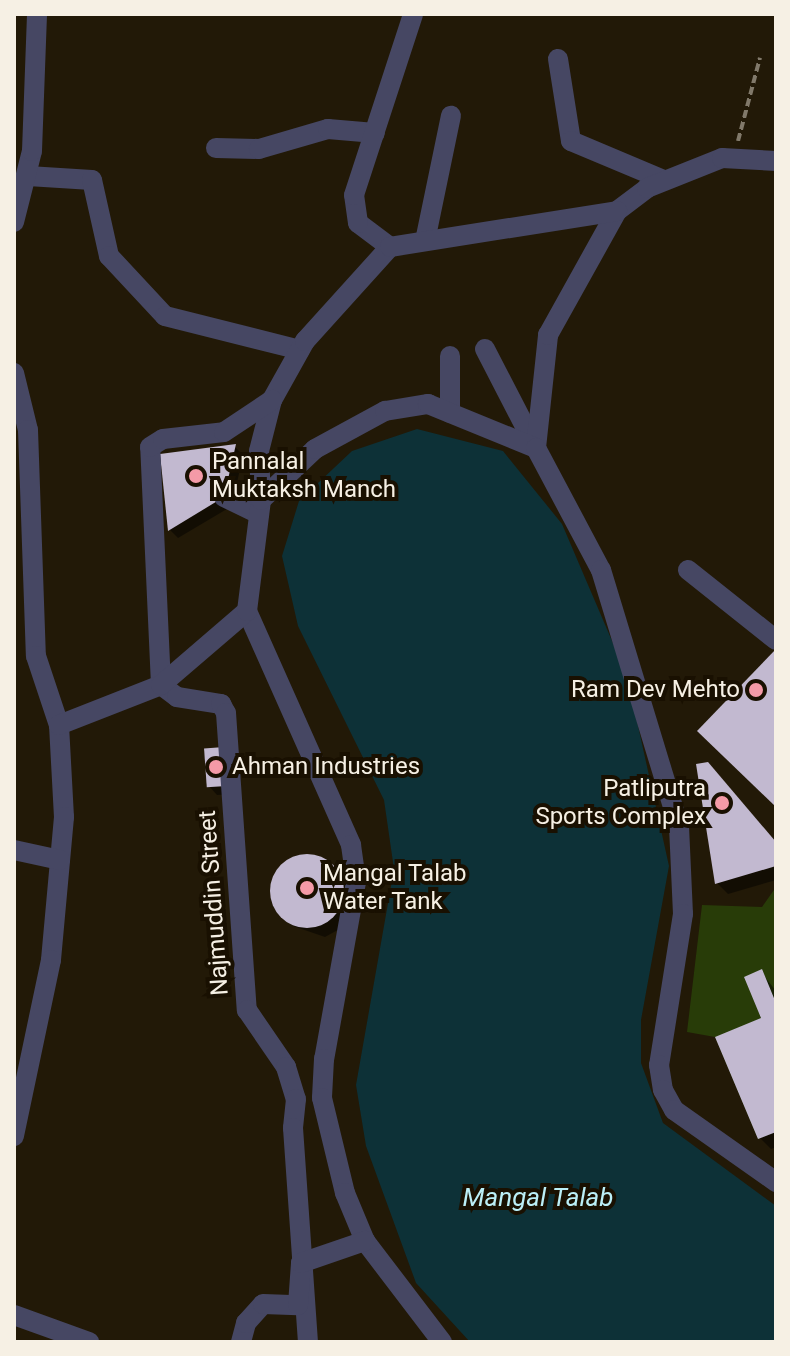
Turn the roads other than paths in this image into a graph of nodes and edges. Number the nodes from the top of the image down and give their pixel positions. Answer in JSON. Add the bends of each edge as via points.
{"nodes":[{"id":1,"x":37,"y":14,"type":"edge"},
{"id":2,"x":413,"y":14,"type":"edge"},
{"id":3,"x":558,"y":59,"type":"dead end"},
{"id":4,"x":24,"y":70,"type":"edge"},
{"id":5,"x":451,"y":116,"type":"dead end"},
{"id":6,"x":375,"y":133,"type":"junction"},
{"id":7,"x":216,"y":148,"type":"dead end"},
{"id":8,"x":776,"y":161,"type":"edge"},
{"id":9,"x":28,"y":176,"type":"junction"},
{"id":10,"x":664,"y":180,"type":"junction"},
{"id":11,"x":617,"y":211,"type":"junction"},
{"id":12,"x":14,"y":222,"type":"edge"},
{"id":13,"x":425,"y":241,"type":"junction"},
{"id":14,"x":390,"y":247,"type":"junction"},
{"id":15,"x":485,"y":349,"type":"dead end"},
{"id":16,"x":300,"y":350,"type":"junction"},
{"id":17,"x":450,"y":356,"type":"dead end"},
{"id":18,"x":14,"y":373,"type":"edge"},
{"id":19,"x":272,"y":400,"type":"junction"},
{"id":20,"x":450,"y":413,"type":"junction"},
{"id":21,"x":536,"y":448,"type":"junction"},
{"id":22,"x":224,"y":497,"type":"dead end"},
{"id":23,"x":260,"y":507,"type":"junction"},
{"id":24,"x":688,"y":570,"type":"dead end"},
{"id":25,"x":247,"y":611,"type":"junction"},
{"id":26,"x":776,"y":640,"type":"edge"},
{"id":27,"x":161,"y":685,"type":"junction"},
{"id":28,"x":59,"y":725,"type":"junction"},
{"id":29,"x":14,"y":850,"type":"edge"},
{"id":30,"x":60,"y":860,"type":"junction"},
{"id":31,"x":15,"y":1124,"type":"edge"},
{"id":32,"x":776,"y":1182,"type":"edge"},
{"id":33,"x":365,"y":1241,"type":"junction"},
{"id":34,"x":301,"y":1263,"type":"junction"},
{"id":35,"x":14,"y":1315,"type":"edge"},
{"id":36,"x":89,"y":1342,"type":"edge"},
{"id":37,"x":241,"y":1342,"type":"edge"},
{"id":38,"x":308,"y":1342,"type":"edge"},
{"id":39,"x":442,"y":1342,"type":"edge"}],
"edges":[{"from":1,"to":4,"type":"street"},
{"from":2,"to":6,"type":"street"},
{"from":3,"to":10,"type":"street","via":[[571,141]]},
{"from":4,"to":9,"type":"street"},
{"from":5,"to":13,"type":"street"},
{"from":6,"to":7,"type":"street","via":[[328,129],[259,149]]},
{"from":6,"to":14,"type":"street","via":[[354,211],[358,223]]},
{"from":8,"to":10,"type":"street","via":[[735,155]]},
{"from":9,"to":12,"type":"street"},
{"from":9,"to":16,"type":"street","via":[[92,180],[109,256],[165,316]]},
{"from":10,"to":11,"type":"street"},
{"from":11,"to":13,"type":"street"},
{"from":11,"to":21,"type":"street","via":[[548,335]]},
{"from":13,"to":14,"type":"street"},
{"from":14,"to":16,"type":"street"},
{"from":15,"to":21,"type":"street"},
{"from":16,"to":19,"type":"street"},
{"from":17,"to":20,"type":"street"},
{"from":18,"to":28,"type":"street","via":[[28,430],[36,656]]},
{"from":19,"to":23,"type":"street","via":[[259,451]]},
{"from":19,"to":27,"type":"street","via":[[224,432],[163,439],[150,447]]},
{"from":20,"to":21,"type":"street"},
{"from":20,"to":23,"type":"street","via":[[428,404],[385,411],[315,449]]},
{"from":21,"to":32,"type":"street","via":[[601,570],[679,826],[683,914],[659,1065],[663,1090],[674,1110]]},
{"from":22,"to":23,"type":"street"},
{"from":23,"to":25,"type":"street"},
{"from":24,"to":26,"type":"street"},
{"from":25,"to":27,"type":"street"},
{"from":25,"to":33,"type":"street","via":[[351,845],[356,882],[324,1059],[322,1098],[345,1193]]},
{"from":27,"to":28,"type":"street"},
{"from":27,"to":34,"type":"street","name":"Najmuddin Street","via":[[177,697],[221,704],[226,713],[246,1000],[255,1026],[294,1085]]},
{"from":28,"to":30,"type":"street","via":[[64,817]]},
{"from":29,"to":30,"type":"street"},
{"from":30,"to":31,"type":"street","via":[[51,960]]},
{"from":33,"to":34,"type":"street"},
{"from":33,"to":39,"type":"street"},
{"from":34,"to":37,"type":"street","via":[[298,1305],[263,1304],[246,1323]]},
{"from":34,"to":38,"type":"street","name":"Najmuddin Street"},
{"from":35,"to":36,"type":"street"}]}
